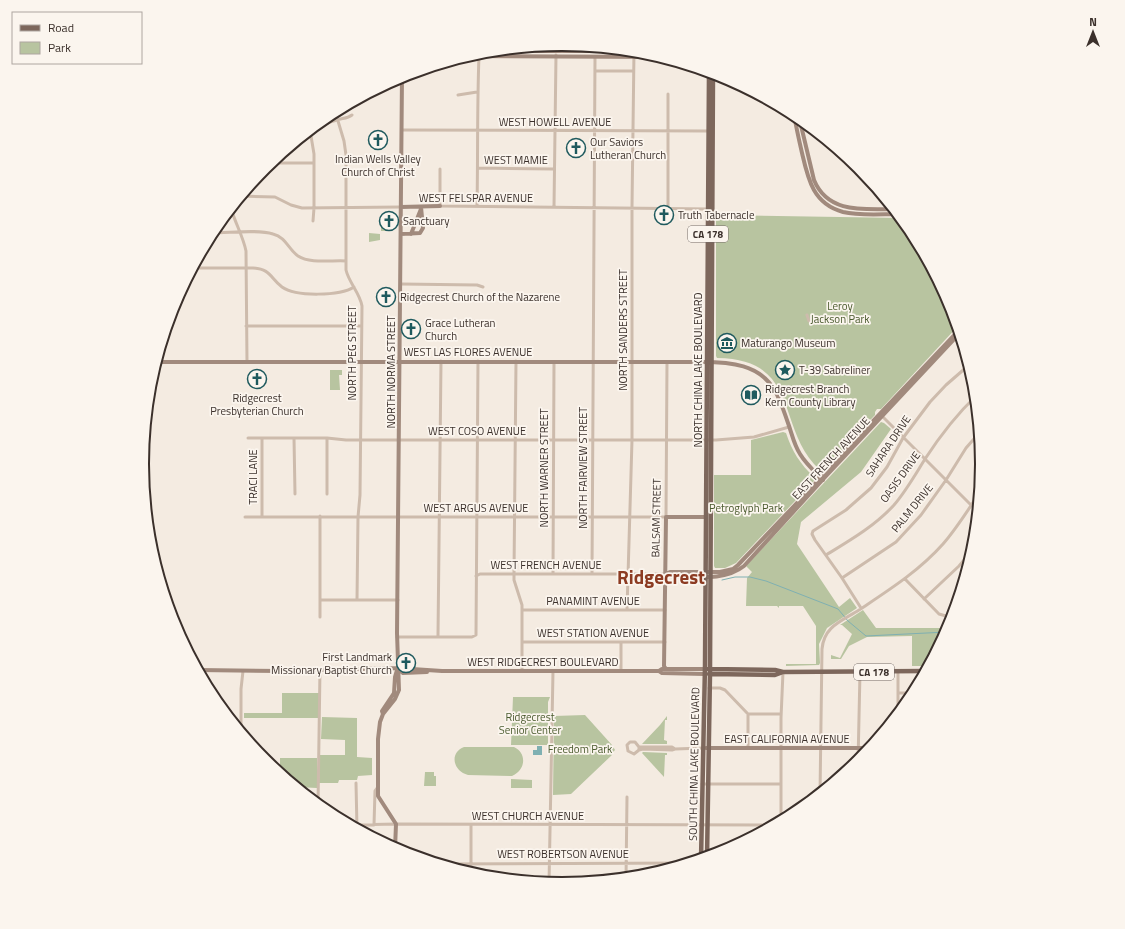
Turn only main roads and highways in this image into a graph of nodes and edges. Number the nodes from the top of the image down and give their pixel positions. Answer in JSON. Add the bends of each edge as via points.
{"nodes":[{"id":1,"x":502,"y":56,"type":"edge"},
{"id":2,"x":630,"y":57,"type":"edge"},
{"id":3,"x":708,"y":78,"type":"edge"},
{"id":4,"x":714,"y":80,"type":"edge"},
{"id":5,"x":402,"y":83,"type":"edge"},
{"id":6,"x":796,"y":124,"type":"edge"},
{"id":7,"x":801,"y":127,"type":"edge"},
{"id":8,"x":440,"y":206,"type":"road end"},
{"id":9,"x":401,"y":207,"type":"junction"},
{"id":10,"x":421,"y":208,"type":"junction"},
{"id":11,"x":710,"y":209,"type":"junction"},
{"id":12,"x":888,"y":210,"type":"edge"},
{"id":13,"x":892,"y":214,"type":"edge"},
{"id":14,"x":401,"y":234,"type":"junction"},
{"id":15,"x":411,"y":234,"type":"junction"},
{"id":16,"x":707,"y":280,"type":"junction"},
{"id":17,"x":712,"y":302,"type":"junction"},
{"id":18,"x":955,"y":334,"type":"edge"},
{"id":19,"x":956,"y":337,"type":"edge"},
{"id":20,"x":400,"y":361,"type":"junction"},
{"id":21,"x":162,"y":362,"type":"edge"},
{"id":22,"x":710,"y":362,"type":"junction"},
{"id":23,"x":881,"y":415,"type":"junction"},
{"id":24,"x":709,"y":440,"type":"junction"},
{"id":25,"x":821,"y":478,"type":"junction"},
{"id":26,"x":666,"y":517,"type":"joint"},
{"id":27,"x":706,"y":517,"type":"junction"},
{"id":28,"x":710,"y":542,"type":"junction"},
{"id":29,"x":665,"y":574,"type":"junction"},
{"id":30,"x":708,"y":574,"type":"junction"},
{"id":31,"x":706,"y":598,"type":"junction"},
{"id":32,"x":710,"y":618,"type":"junction"},
{"id":33,"x":397,"y":668,"type":"junction"},
{"id":34,"x":666,"y":669,"type":"junction"},
{"id":35,"x":204,"y":670,"type":"edge"},
{"id":36,"x":659,"y":671,"type":"junction"},
{"id":37,"x":921,"y":671,"type":"edge"},
{"id":38,"x":708,"y":672,"type":"junction"},
{"id":39,"x":703,"y":748,"type":"junction"},
{"id":40,"x":708,"y":748,"type":"junction"},
{"id":41,"x":863,"y":748,"type":"edge"},
{"id":42,"x":705,"y":824,"type":"junction"},
{"id":43,"x":395,"y":843,"type":"edge"},
{"id":44,"x":707,"y":852,"type":"edge"},
{"id":45,"x":702,"y":854,"type":"edge"}],
"edges":[{"from":1,"to":2,"type":"main road"},
{"from":3,"to":11,"type":"main road","name":"NORTH CHINA LAKE BOULEVARD","number":"CA 178"},
{"from":4,"to":11,"type":"main road","name":"NORTH CHINA LAKE BOULEVARD","number":"CA 178"},
{"from":5,"to":9,"type":"main road","name":"NORTH NORMA STREET"},
{"from":6,"to":13,"type":"main road","via":[[808,177],[813,190],[821,199],[831,207],[844,212]]},
{"from":7,"to":12,"type":"main road","via":[[812,174],[824,196],[845,207]]},
{"from":8,"to":10,"type":"main road","name":"WEST FELSPAR AVENUE"},
{"from":9,"to":10,"type":"main road","name":"WEST FELSPAR AVENUE"},
{"from":9,"to":14,"type":"main road","name":"NORTH NORMA STREET"},
{"from":10,"to":15,"type":"main road"},
{"from":10,"to":15,"type":"main road","via":[[422,230],[418,234]]},
{"from":11,"to":16,"type":"main road","name":"NORTH CHINA LAKE BOULEVARD","number":"CA 178"},
{"from":11,"to":17,"type":"main road","name":"NORTH CHINA LAKE BOULEVARD","number":"CA 178"},
{"from":14,"to":15,"type":"main road"},
{"from":14,"to":20,"type":"main road","name":"NORTH NORMA STREET"},
{"from":16,"to":17,"type":"main road","via":[[710,282]]},
{"from":16,"to":22,"type":"main road","name":"NORTH CHINA LAKE BOULEVARD","number":"CA 178"},
{"from":17,"to":22,"type":"main road","name":"NORTH CHINA LAKE BOULEVARD","number":"CA 178"},
{"from":18,"to":23,"type":"main road","name":"EAST FRENCH AVENUE"},
{"from":19,"to":23,"type":"main road","name":"EAST FRENCH AVENUE"},
{"from":20,"to":21,"type":"main road","name":"WEST LAS FLORES AVENUE"},
{"from":20,"to":22,"type":"main road","name":"WEST LAS FLORES AVENUE"},
{"from":20,"to":33,"type":"main road","name":"NORTH NORMA STREET"},
{"from":22,"to":24,"type":"main road","name":"NORTH CHINA LAKE BOULEVARD","number":"CA 178"},
{"from":22,"to":25,"type":"main road","name":"WEST LAS FLORES AVENUE","via":[[730,363],[754,370],[772,386],[800,454]]},
{"from":23,"to":25,"type":"main road","name":"EAST FRENCH AVENUE"},
{"from":24,"to":27,"type":"main road","name":"NORTH CHINA LAKE BOULEVARD","number":"CA 178"},
{"from":24,"to":28,"type":"main road","name":"NORTH CHINA LAKE BOULEVARD","number":"CA 178"},
{"from":25,"to":30,"type":"main road","name":"EAST FRENCH AVENUE","via":[[744,566],[728,575]]},
{"from":26,"to":27,"type":"main road","name":"WEST ARGUS AVENUE"},
{"from":26,"to":29,"type":"main road","name":"BALSAM STREET"},
{"from":27,"to":28,"type":"main road"},
{"from":27,"to":30,"type":"main road","name":"NORTH CHINA LAKE BOULEVARD","number":"CA 178"},
{"from":28,"to":30,"type":"main road","name":"NORTH CHINA LAKE BOULEVARD","number":"CA 178"},
{"from":29,"to":30,"type":"main road","name":"WEST FRENCH AVENUE"},
{"from":29,"to":34,"type":"main road","name":"BALSAM STREET"},
{"from":30,"to":31,"type":"main road","name":"NORTH CHINA LAKE BOULEVARD","number":"CA 178"},
{"from":30,"to":32,"type":"main road","name":"NORTH CHINA LAKE BOULEVARD","number":"CA 178"},
{"from":31,"to":32,"type":"main road"},
{"from":31,"to":38,"type":"main road","name":"NORTH CHINA LAKE BOULEVARD","number":"CA 178"},
{"from":32,"to":38,"type":"main road","name":"NORTH CHINA LAKE BOULEVARD","number":"CA 178"},
{"from":33,"to":35,"type":"main road","name":"WEST RIDGECREST BOULEVARD"},
{"from":33,"to":36,"type":"main road","name":"WEST RIDGECREST BOULEVARD","via":[[402,673],[428,670]]},
{"from":33,"to":43,"type":"main road","name":"NORTH NORMA STREET","via":[[397,696],[382,714],[378,739],[378,796],[396,824]]},
{"from":34,"to":36,"type":"main road","name":"WEST RIDGECREST BOULEVARD"},
{"from":34,"to":38,"type":"main road","name":"WEST RIDGECREST BOULEVARD"},
{"from":36,"to":38,"type":"main road","name":"WEST RIDGECREST BOULEVARD","via":[[670,674]]},
{"from":37,"to":38,"type":"main road","number":"CA 178"},
{"from":38,"to":39,"type":"main road","name":"SOUTH CHINA LAKE BOULEVARD"},
{"from":38,"to":40,"type":"main road","name":"SOUTH CHINA LAKE BOULEVARD"},
{"from":39,"to":40,"type":"main road","name":"EAST CALIFORNIA AVENUE"},
{"from":39,"to":42,"type":"main road","name":"SOUTH CHINA LAKE BOULEVARD"},
{"from":40,"to":41,"type":"main road","name":"EAST CALIFORNIA AVENUE"},
{"from":40,"to":42,"type":"main road","name":"SOUTH CHINA LAKE BOULEVARD"},
{"from":42,"to":44,"type":"main road","name":"SOUTH CHINA LAKE BOULEVARD"},
{"from":42,"to":45,"type":"main road","name":"SOUTH CHINA LAKE BOULEVARD"}]}
